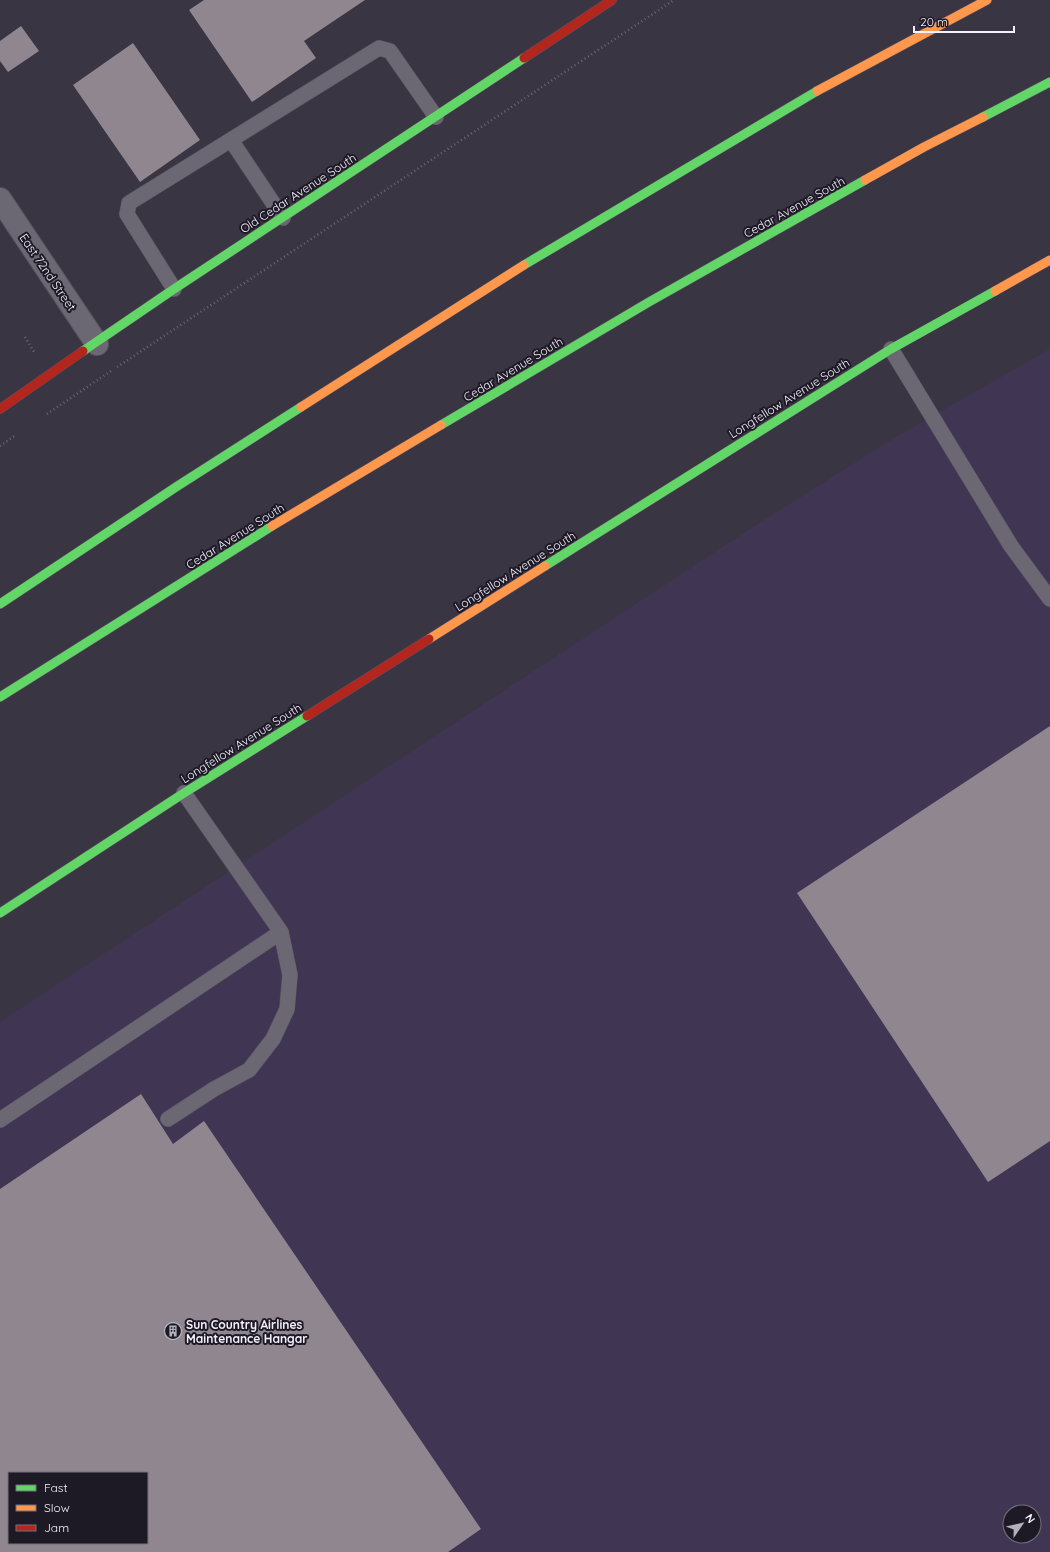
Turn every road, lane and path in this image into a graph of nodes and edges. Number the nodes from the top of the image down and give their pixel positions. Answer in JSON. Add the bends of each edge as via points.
{"nodes":[{"id":1,"x":612,"y":0,"type":"edge"},
{"id":2,"x":674,"y":0,"type":"edge"},
{"id":3,"x":987,"y":0,"type":"edge"},
{"id":4,"x":911,"y":30,"type":"dead end"},
{"id":5,"x":831,"y":82,"type":"junction"},
{"id":6,"x":1050,"y":82,"type":"edge"},
{"id":7,"x":436,"y":117,"type":"junction"},
{"id":8,"x":231,"y":140,"type":"junction"},
{"id":9,"x":0,"y":199,"type":"edge"},
{"id":10,"x":283,"y":218,"type":"junction"},
{"id":11,"x":1050,"y":260,"type":"edge"},
{"id":12,"x":174,"y":289,"type":"junction"},
{"id":13,"x":97,"y":344,"type":"junction"},
{"id":14,"x":890,"y":349,"type":"junction"},
{"id":15,"x":0,"y":409,"type":"edge"},
{"id":16,"x":43,"y":417,"type":"dead end"},
{"id":17,"x":18,"y":434,"type":"dead end"},
{"id":18,"x":0,"y":446,"type":"edge"},
{"id":19,"x":1050,"y":599,"type":"edge"},
{"id":20,"x":0,"y":604,"type":"edge"},
{"id":21,"x":0,"y":697,"type":"edge"},
{"id":22,"x":184,"y":793,"type":"junction"},
{"id":23,"x":0,"y":914,"type":"edge"},
{"id":24,"x":281,"y":932,"type":"junction"},
{"id":25,"x":168,"y":1119,"type":"dead end"},
{"id":26,"x":0,"y":1120,"type":"edge"}],
"edges":[{"from":1,"to":7,"type":"main road","name":"Old Cedar Avenue South"},
{"from":2,"to":16,"type":"path"},
{"from":3,"to":5,"type":"main road"},
{"from":4,"to":5,"type":"main road"},
{"from":5,"to":20,"type":"main road","via":[[552,247],[176,487]]},
{"from":6,"to":21,"type":"main road","name":"Cedar Avenue South","via":[[924,147],[649,302],[316,499]]},
{"from":7,"to":8,"type":"lane","via":[[390,51],[380,48]]},
{"from":7,"to":10,"type":"main road","name":"Old Cedar Avenue South"},
{"from":8,"to":10,"type":"lane"},
{"from":8,"to":12,"type":"lane","via":[[129,203],[127,214]]},
{"from":9,"to":13,"type":"street","name":"East 72nd Street"},
{"from":10,"to":12,"type":"main road","name":"Old Cedar Avenue South"},
{"from":11,"to":14,"type":"main road","name":"Longfellow Avenue South"},
{"from":12,"to":13,"type":"main road","name":"Old Cedar Avenue South"},
{"from":13,"to":15,"type":"main road","name":"Old Cedar Avenue South"},
{"from":14,"to":19,"type":"lane","via":[[1011,546]]},
{"from":14,"to":22,"type":"main road","name":"Longfellow Avenue South"},
{"from":17,"to":18,"type":"path"},
{"from":22,"to":23,"type":"main road","name":"Longfellow Avenue South"},
{"from":22,"to":24,"type":"lane"},
{"from":24,"to":25,"type":"lane","via":[[290,975],[287,1009],[273,1039],[249,1070]]},
{"from":24,"to":26,"type":"lane"}]}
